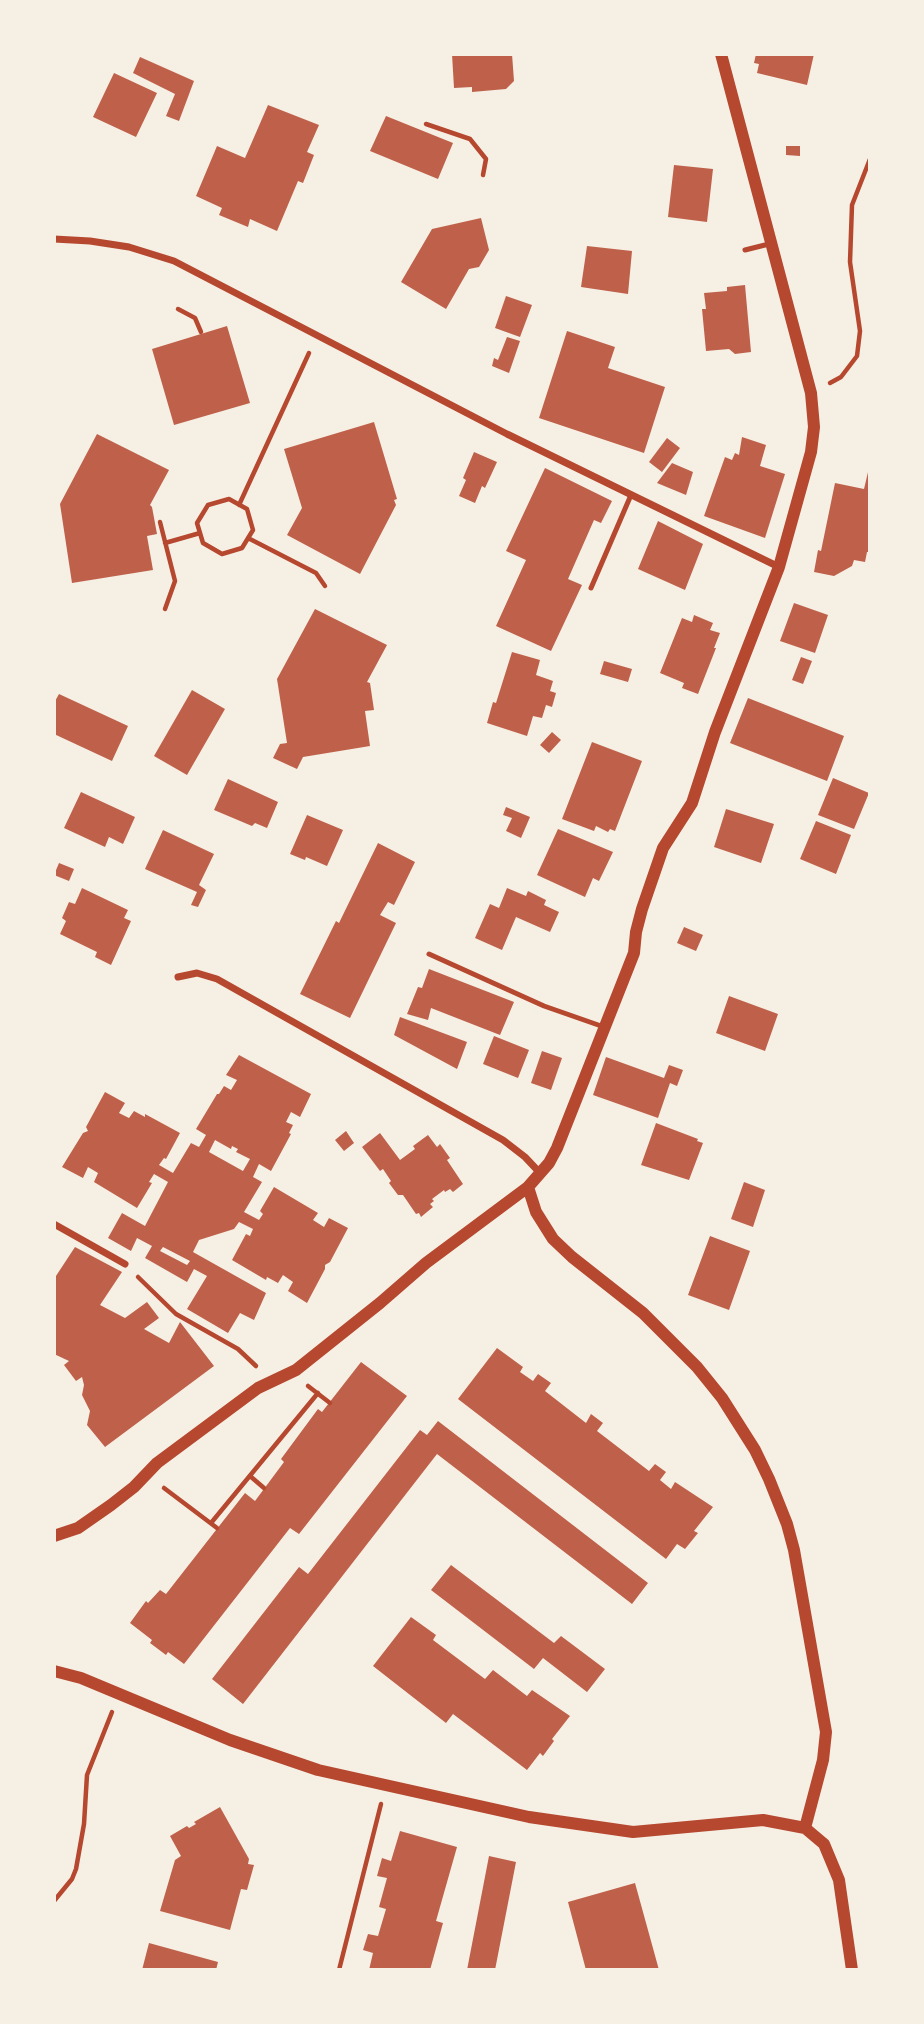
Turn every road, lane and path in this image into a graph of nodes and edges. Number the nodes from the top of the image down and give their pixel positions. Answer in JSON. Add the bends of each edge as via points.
{"nodes":[{"id":1,"x":721,"y":54,"type":"edge"},
{"id":2,"x":426,"y":124,"type":"dead end"},
{"id":3,"x":870,"y":159,"type":"edge"},
{"id":4,"x":483,"y":175,"type":"dead end"},
{"id":5,"x":54,"y":239,"type":"edge"},
{"id":6,"x":772,"y":243,"type":"junction"},
{"id":7,"x":745,"y":250,"type":"dead end"},
{"id":8,"x":178,"y":309,"type":"dead end"},
{"id":9,"x":201,"y":332,"type":"dead end"},
{"id":10,"x":317,"y":335,"type":"junction"},
{"id":11,"x":811,"y":394,"type":"junction"},
{"id":12,"x":631,"y":495,"type":"junction"},
{"id":13,"x":239,"y":505,"type":"junction"},
{"id":14,"x":160,"y":522,"type":"dead end"},
{"id":15,"x":200,"y":533,"type":"junction"},
{"id":16,"x":248,"y":538,"type":"junction"},
{"id":17,"x":165,"y":543,"type":"junction"},
{"id":18,"x":779,"y":567,"type":"junction"},
{"id":19,"x":325,"y":586,"type":"dead end"},
{"id":20,"x":591,"y":587,"type":"dead end"},
{"id":21,"x":165,"y":609,"type":"dead end"},
{"id":22,"x":429,"y":954,"type":"dead end"},
{"id":23,"x":178,"y":977,"type":"dead end"},
{"id":24,"x":605,"y":1028,"type":"junction"},
{"id":25,"x":541,"y":1174,"type":"junction"},
{"id":26,"x":528,"y":1187,"type":"junction"},
{"id":27,"x":54,"y":1224,"type":"edge"},
{"id":28,"x":125,"y":1264,"type":"joint"},
{"id":29,"x":272,"y":1381,"type":"junction"},
{"id":30,"x":318,"y":1394,"type":"dead end"},
{"id":31,"x":146,"y":1475,"type":"junction"},
{"id":32,"x":250,"y":1476,"type":"junction"},
{"id":33,"x":264,"y":1488,"type":"dead end"},
{"id":34,"x":211,"y":1522,"type":"junction"},
{"id":35,"x":217,"y":1528,"type":"dead end"},
{"id":36,"x":54,"y":1536,"type":"edge"},
{"id":37,"x":54,"y":1671,"type":"edge"},
{"id":38,"x":120,"y":1693,"type":"junction"},
{"id":39,"x":386,"y":1785,"type":"junction"},
{"id":40,"x":805,"y":1828,"type":"junction"},
{"id":41,"x":54,"y":1901,"type":"edge"},
{"id":42,"x":339,"y":1970,"type":"edge"},
{"id":43,"x":852,"y":1970,"type":"edge"}],
"edges":[{"from":1,"to":6,"type":"street"},
{"from":2,"to":4,"type":"path","via":[[470,139],[486,159]]},
{"from":3,"to":11,"type":"path","via":[[852,205],[850,262],[860,331],[857,356],[841,377]]},
{"from":5,"to":10,"type":"street","via":[[152,253]]},
{"from":6,"to":7,"type":"lane"},
{"from":6,"to":11,"type":"street"},
{"from":8,"to":9,"type":"path","via":[[195,318]]},
{"from":10,"to":12,"type":"street"},
{"from":10,"to":13,"type":"path"},
{"from":11,"to":18,"type":"street","via":[[811,452]]},
{"from":12,"to":18,"type":"street"},
{"from":12,"to":20,"type":"lane"},
{"from":13,"to":15,"type":"path","via":[[229,499],[208,505],[197,523]]},
{"from":13,"to":16,"type":"path","via":[[247,509],[253,530]]},
{"from":14,"to":17,"type":"path"},
{"from":15,"to":16,"type":"path","via":[[203,543],[222,554],[242,548]]},
{"from":15,"to":17,"type":"path"},
{"from":16,"to":19,"type":"path","via":[[316,573]]},
{"from":17,"to":21,"type":"path","via":[[175,581]]},
{"from":18,"to":24,"type":"street","via":[[692,803],[663,848],[642,909],[634,953]]},
{"from":22,"to":24,"type":"lane"},
{"from":23,"to":25,"type":"street","via":[[197,973],[217,979],[503,1140]]},
{"from":24,"to":25,"type":"street","via":[[557,1147]]},
{"from":25,"to":26,"type":"street"},
{"from":26,"to":29,"type":"street","via":[[426,1262],[296,1370]]},
{"from":26,"to":40,"type":"street","via":[[536,1212],[553,1239],[643,1313],[697,1367],[729,1409],[769,1479],[794,1550],[826,1732]]},
{"from":27,"to":28,"type":"street"},
{"from":28,"to":29,"type":"path","via":[[176,1314],[238,1349]]},
{"from":29,"to":31,"type":"street"},
{"from":30,"to":32,"type":"path"},
{"from":31,"to":34,"type":"path"},
{"from":31,"to":36,"type":"street","via":[[78,1528]]},
{"from":32,"to":33,"type":"path"},
{"from":32,"to":34,"type":"path"},
{"from":34,"to":35,"type":"path"},
{"from":37,"to":38,"type":"street"},
{"from":38,"to":39,"type":"street","via":[[230,1740],[318,1770]]},
{"from":38,"to":41,"type":"path","via":[[87,1774],[76,1869]]},
{"from":39,"to":40,"type":"street","via":[[564,1824],[633,1832],[763,1820]]},
{"from":39,"to":42,"type":"path"},
{"from":40,"to":43,"type":"street","via":[[824,1844],[839,1880]]}]}
